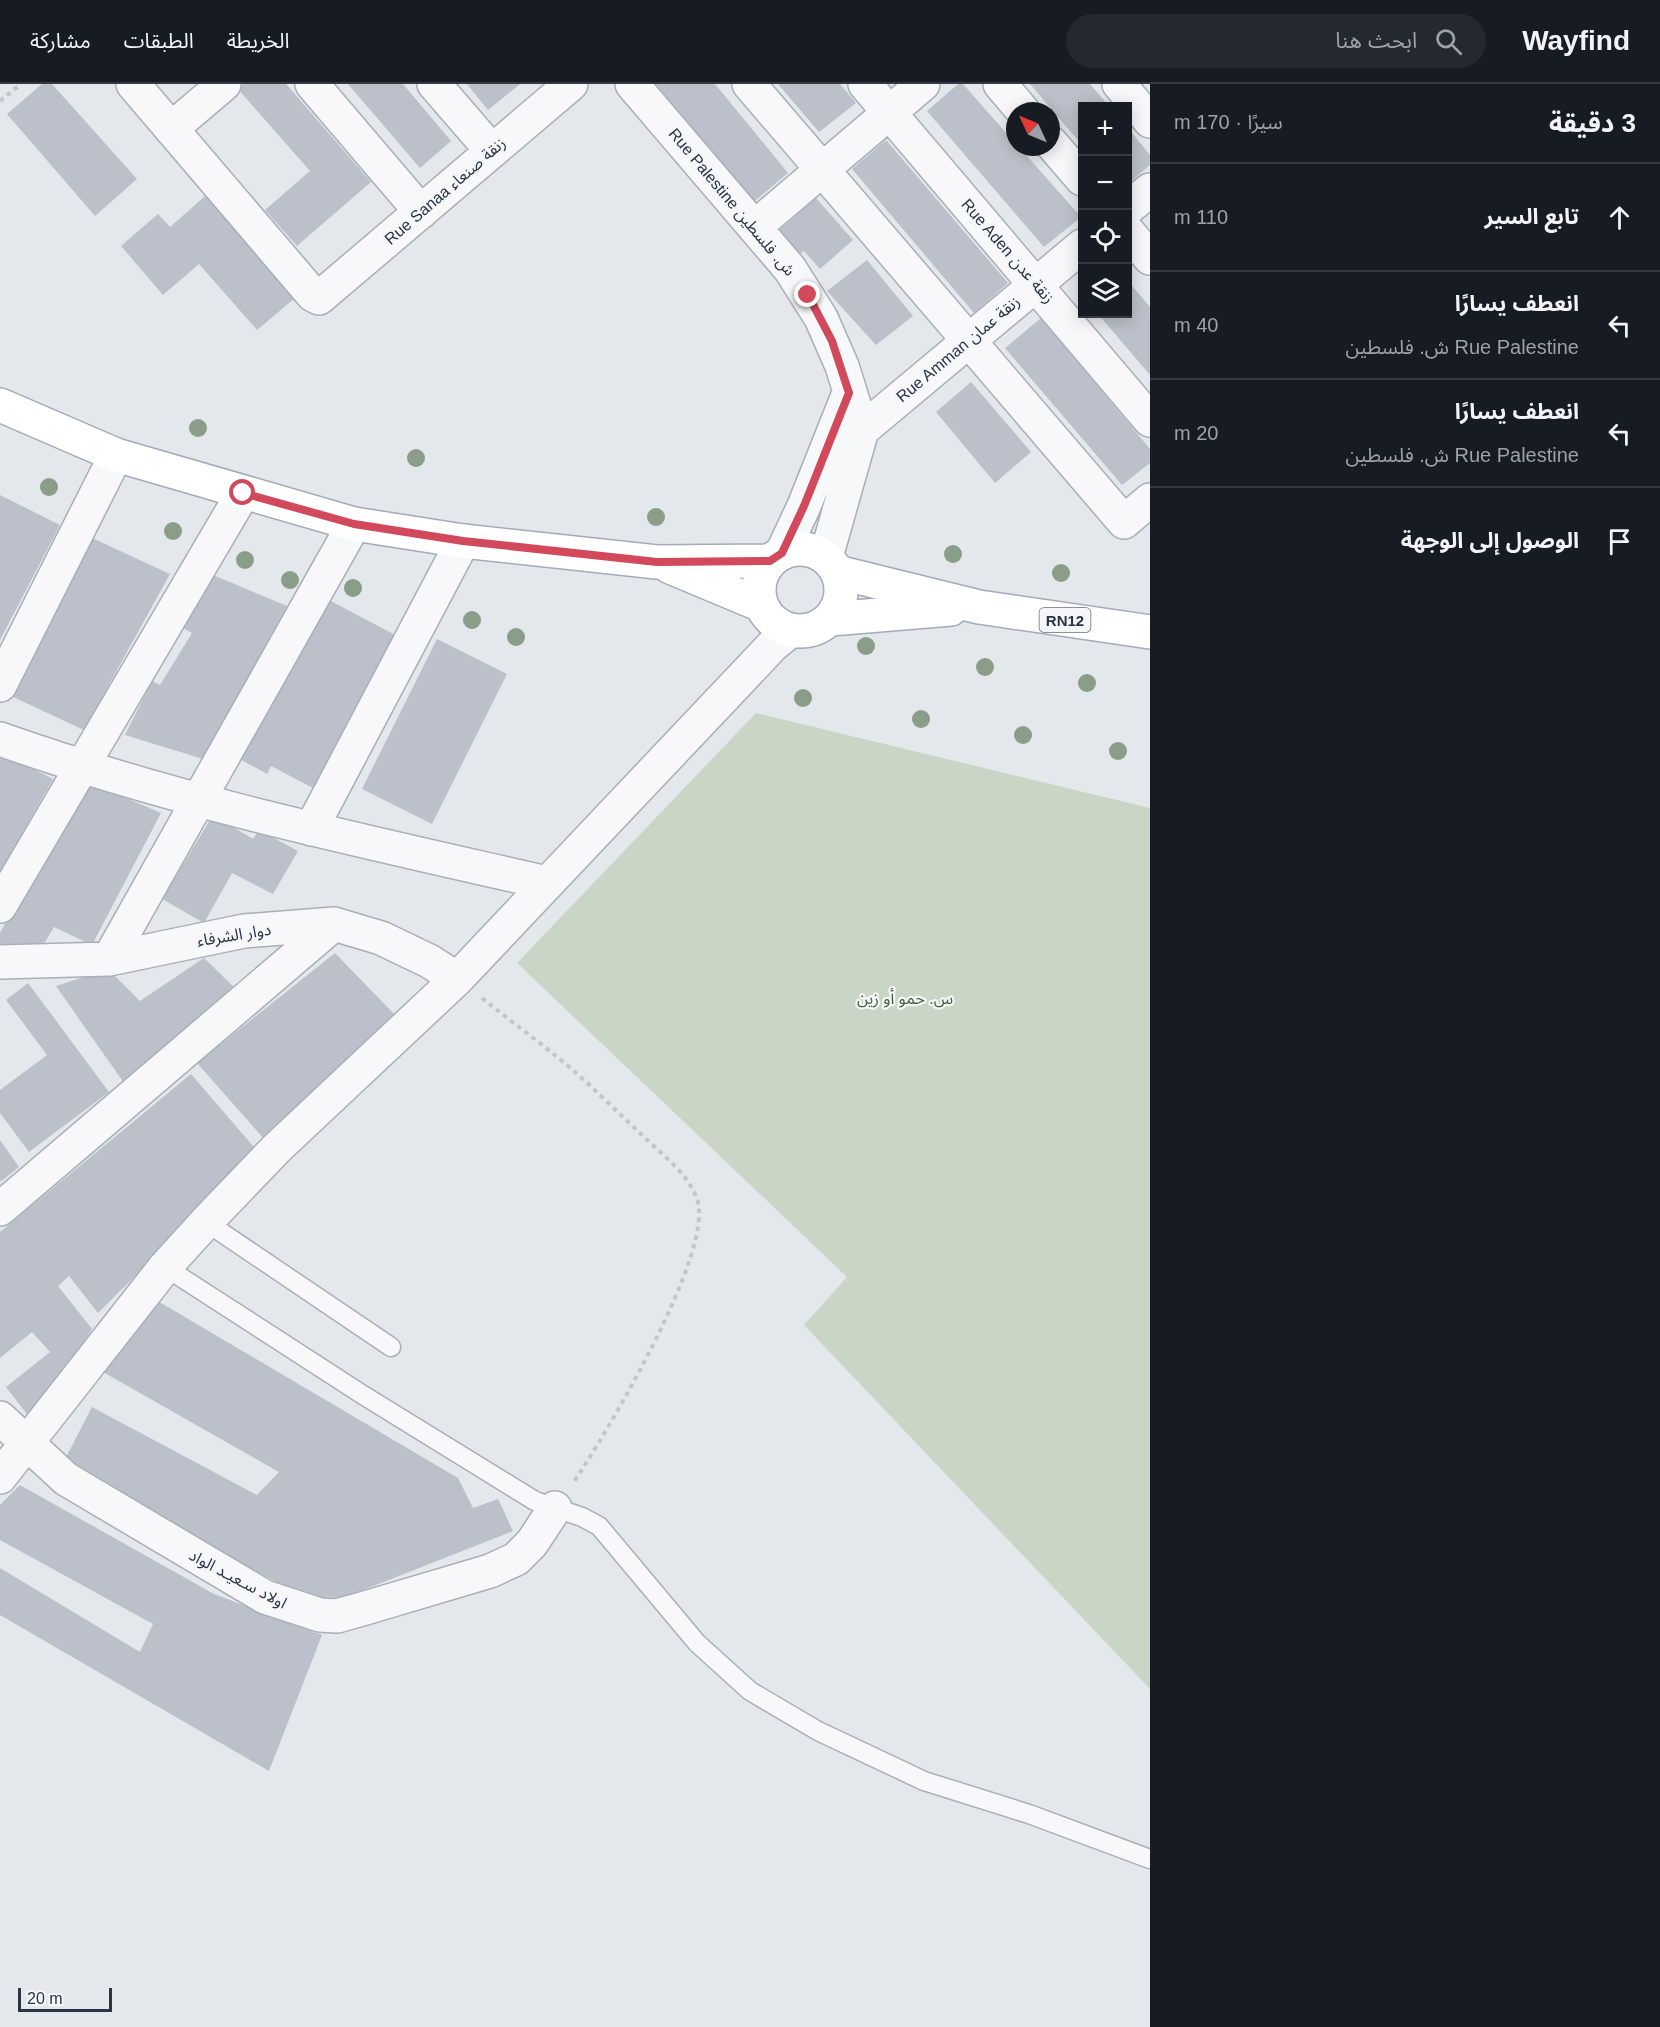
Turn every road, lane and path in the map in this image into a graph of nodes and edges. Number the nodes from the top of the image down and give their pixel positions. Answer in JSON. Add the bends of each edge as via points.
{"nodes":[{"id":1,"x":21,"y":84,"type":"edge"},
{"id":2,"x":133,"y":84,"type":"edge"},
{"id":3,"x":224,"y":84,"type":"edge"},
{"id":4,"x":312,"y":84,"type":"edge"},
{"id":5,"x":434,"y":84,"type":"edge"},
{"id":6,"x":571,"y":84,"type":"edge"},
{"id":7,"x":633,"y":84,"type":"edge"},
{"id":8,"x":749,"y":84,"type":"edge"},
{"id":9,"x":865,"y":84,"type":"edge"},
{"id":10,"x":923,"y":84,"type":"edge"},
{"id":11,"x":1000,"y":84,"type":"edge"},
{"id":12,"x":1119,"y":84,"type":"edge"},
{"id":13,"x":0,"y":101,"type":"edge"},
{"id":14,"x":1015,"y":102,"type":"edge"},
{"id":15,"x":889,"y":113,"type":"junction"},
{"id":16,"x":1150,"y":121,"type":"edge"},
{"id":17,"x":171,"y":129,"type":"junction"},
{"id":18,"x":492,"y":151,"type":"junction"},
{"id":19,"x":1060,"y":153,"type":"edge"},
{"id":20,"x":823,"y":170,"type":"junction"},
{"id":21,"x":1078,"y":173,"type":"edge"},
{"id":22,"x":1150,"y":190,"type":"edge"},
{"id":23,"x":1132,"y":205,"type":"edge"},
{"id":24,"x":421,"y":212,"type":"junction"},
{"id":25,"x":756,"y":226,"type":"junction"},
{"id":26,"x":1132,"y":237,"type":"edge"},
{"id":27,"x":1078,"y":250,"type":"edge"},
{"id":28,"x":1150,"y":258,"type":"edge"},
{"id":29,"x":1037,"y":284,"type":"junction"},
{"id":30,"x":969,"y":340,"type":"junction"},
{"id":31,"x":849,"y":393,"type":"junction"},
{"id":32,"x":0,"y":405,"type":"edge"},
{"id":33,"x":1150,"y":420,"type":"edge"},
{"id":34,"x":862,"y":430,"type":"junction"},
{"id":35,"x":116,"y":455,"type":"junction"},
{"id":36,"x":243,"y":493,"type":"junction"},
{"id":37,"x":1150,"y":500,"type":"edge"},
{"id":38,"x":354,"y":524,"type":"junction"},
{"id":39,"x":463,"y":541,"type":"junction"},
{"id":40,"x":776,"y":557,"type":"junction"},
{"id":41,"x":657,"y":562,"type":"junction"},
{"id":42,"x":832,"y":564,"type":"junction"},
{"id":43,"x":761,"y":605,"type":"junction"},
{"id":44,"x":979,"y":607,"type":"junction"},
{"id":45,"x":831,"y":619,"type":"junction"},
{"id":46,"x":790,"y":631,"type":"junction"},
{"id":47,"x":1150,"y":632,"type":"edge"},
{"id":48,"x":0,"y":685,"type":"edge"},
{"id":49,"x":0,"y":739,"type":"edge"},
{"id":50,"x":83,"y":768,"type":"junction"},
{"id":51,"x":200,"y":800,"type":"junction"},
{"id":52,"x":311,"y":829,"type":"junction"},
{"id":53,"x":547,"y":883,"type":"junction"},
{"id":54,"x":0,"y":906,"type":"edge"},
{"id":55,"x":334,"y":924,"type":"junction"},
{"id":56,"x":109,"y":958,"type":"junction"},
{"id":57,"x":0,"y":962,"type":"edge"},
{"id":58,"x":457,"y":979,"type":"junction"},
{"id":59,"x":0,"y":1209,"type":"edge"},
{"id":60,"x":206,"y":1222,"type":"junction"},
{"id":61,"x":165,"y":1268,"type":"junction"},
{"id":62,"x":391,"y":1347,"type":"dead end"},
{"id":63,"x":0,"y":1418,"type":"edge"},
{"id":64,"x":27,"y":1443,"type":"junction"},
{"id":65,"x":0,"y":1477,"type":"edge"},
{"id":66,"x":555,"y":1508,"type":"junction"},
{"id":67,"x":1150,"y":1859,"type":"edge"}],
"edges":[{"from":1,"to":13,"type":"path"},
{"from":2,"to":17,"type":"street"},
{"from":3,"to":17,"type":"street"},
{"from":4,"to":24,"type":"street"},
{"from":5,"to":18,"type":"street"},
{"from":6,"to":18,"type":"street","name":"Rue Sanaa زنقة صنعاء"},
{"from":7,"to":25,"type":"street","name":"Rue Palestine ش. فلسطين"},
{"from":8,"to":20,"type":"street"},
{"from":9,"to":15,"type":"street","name":"Rue Aden زنقة عدن"},
{"from":10,"to":15,"type":"street"},
{"from":11,"to":14,"type":"street"},
{"from":12,"to":16,"type":"street"},
{"from":15,"to":20,"type":"street"},
{"from":15,"to":29,"type":"street","name":"Rue Aden زنقة عدن"},
{"from":17,"to":24,"type":"street","name":"Rue Sanaa زنقة صنعاء","via":[[319,298]]},
{"from":18,"to":24,"type":"street","name":"Rue Sanaa زنقة صنعاء"},
{"from":19,"to":21,"type":"street"},
{"from":20,"to":25,"type":"street"},
{"from":20,"to":30,"type":"street"},
{"from":22,"to":23,"type":"street"},
{"from":25,"to":31,"type":"street","name":"Rue Palestine ش. فلسطين","via":[[821,318]]},
{"from":26,"to":28,"type":"street"},
{"from":27,"to":29,"type":"street","name":"Rue Amman زنقة عمان"},
{"from":29,"to":30,"type":"street","name":"Rue Amman زنقة عمان"},
{"from":29,"to":33,"type":"street","name":"Rue Aden زنقة عدن"},
{"from":30,"to":34,"type":"street","name":"Rue Amman زنقة عمان"},
{"from":30,"to":37,"type":"street","via":[[1124,522]]},
{"from":31,"to":34,"type":"street","name":"Rue Palestine ش. فلسطين"},
{"from":31,"to":40,"type":"street","via":[[804,506]]},
{"from":32,"to":35,"type":"main road","number":"RN12"},
{"from":34,"to":42,"type":"street"},
{"from":35,"to":36,"type":"main road","number":"RN12"},
{"from":35,"to":48,"type":"street"},
{"from":36,"to":38,"type":"main road","number":"RN12"},
{"from":36,"to":50,"type":"street"},
{"from":38,"to":39,"type":"main road","number":"RN12"},
{"from":38,"to":51,"type":"street"},
{"from":39,"to":41,"type":"main road","number":"RN12"},
{"from":39,"to":52,"type":"street"},
{"from":40,"to":41,"type":"main road","number":"RN12"},
{"from":40,"to":42,"type":"main road","number":"RN12","via":[[796,548],[812,550]]},
{"from":40,"to":43,"type":"main road","via":[[761,575]]},
{"from":41,"to":43,"type":"main road","number":"RN12"},
{"from":42,"to":44,"type":"main road","number":"RN12"},
{"from":42,"to":45,"type":"main road","via":[[842,588]]},
{"from":43,"to":46,"type":"main road","number":"RN12","via":[[768,617]]},
{"from":44,"to":45,"type":"main road","number":"RN12"},
{"from":44,"to":47,"type":"main road","number":"RN12"},
{"from":45,"to":46,"type":"main road","number":"RN12","via":[[819,628]]},
{"from":46,"to":53,"type":"street"},
{"from":49,"to":50,"type":"street"},
{"from":50,"to":51,"type":"street"},
{"from":50,"to":54,"type":"street"},
{"from":51,"to":52,"type":"street"},
{"from":51,"to":56,"type":"street"},
{"from":52,"to":53,"type":"street"},
{"from":53,"to":58,"type":"street"},
{"from":55,"to":56,"type":"street","name":"دوار الشرفاء","via":[[244,931]]},
{"from":55,"to":58,"type":"street","name":"دوار الشرفاء","via":[[381,938]]},
{"from":55,"to":59,"type":"street"},
{"from":56,"to":57,"type":"street","name":"دوار الشرفاء"},
{"from":58,"to":60,"type":"street","via":[[276,1149]]},
{"from":58,"to":66,"type":"path","via":[[568,1065],[670,1162],[698,1200],[700,1215],[693,1251],[676,1293],[635,1378],[588,1461]]},
{"from":60,"to":61,"type":"street"},
{"from":60,"to":62,"type":"lane"},
{"from":61,"to":64,"type":"street"},
{"from":61,"to":66,"type":"lane","via":[[535,1501]]},
{"from":63,"to":64,"type":"street","name":"اولاد سـعيـد الواد"},
{"from":64,"to":65,"type":"street"},
{"from":64,"to":66,"type":"street","name":"اولاد سـعيـد الواد","via":[[66,1479],[199,1560],[266,1597],[320,1615],[337,1616],[490,1571],[516,1559]]},
{"from":66,"to":67,"type":"lane","via":[[599,1526],[697,1643],[759,1697],[818,1731],[924,1781],[1029,1814]]}]}
